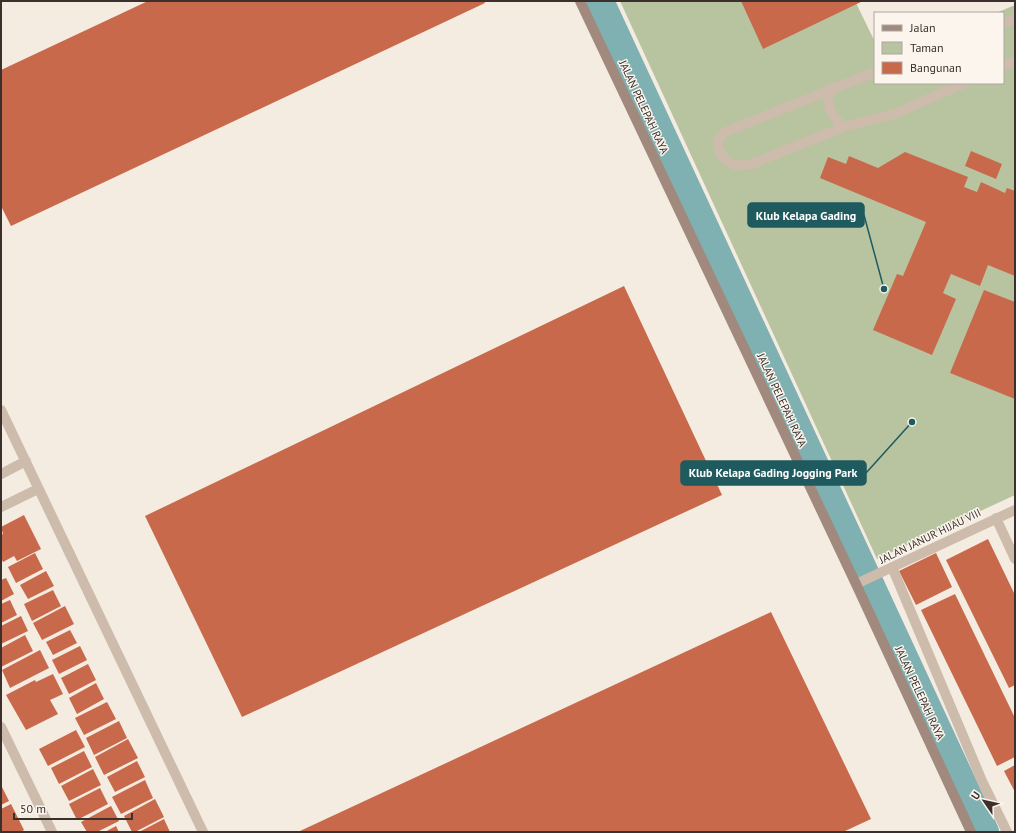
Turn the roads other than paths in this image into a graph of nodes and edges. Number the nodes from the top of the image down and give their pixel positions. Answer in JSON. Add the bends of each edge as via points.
{"nodes":[{"id":1,"x":580,"y":1,"type":"edge"},
{"id":2,"x":1015,"y":19,"type":"edge"},
{"id":3,"x":1004,"y":23,"type":"edge"},
{"id":4,"x":1015,"y":61,"type":"edge"},
{"id":5,"x":1004,"y":66,"type":"edge"},
{"id":6,"x":874,"y":72,"type":"edge"},
{"id":7,"x":963,"y":84,"type":"edge"},
{"id":8,"x":832,"y":88,"type":"junction"},
{"id":9,"x":843,"y":127,"type":"junction"},
{"id":10,"x":1,"y":410,"type":"edge"},
{"id":11,"x":26,"y":462,"type":"junction"},
{"id":12,"x":1,"y":474,"type":"edge"},
{"id":13,"x":38,"y":490,"type":"junction"},
{"id":14,"x":1,"y":507,"type":"edge"},
{"id":15,"x":1015,"y":510,"type":"edge"},
{"id":16,"x":996,"y":518,"type":"junction"},
{"id":17,"x":1015,"y":560,"type":"edge"},
{"id":18,"x":892,"y":567,"type":"junction"},
{"id":19,"x":858,"y":583,"type":"junction"},
{"id":20,"x":1,"y":726,"type":"edge"},
{"id":21,"x":52,"y":832,"type":"edge"},
{"id":22,"x":202,"y":832,"type":"edge"},
{"id":23,"x":971,"y":832,"type":"edge"},
{"id":24,"x":1007,"y":832,"type":"edge"}],
"edges":[{"from":1,"to":19,"type":"street","name":"JALAN PELEPAH RAYA"},
{"from":2,"to":3,"type":"street"},
{"from":4,"to":5,"type":"street"},
{"from":6,"to":8,"type":"street"},
{"from":7,"to":9,"type":"street","via":[[894,114]]},
{"from":8,"to":9,"type":"street","via":[[828,96],[829,109]]},
{"from":8,"to":9,"type":"street","via":[[725,132],[718,140],[718,149],[732,164],[752,164]]},
{"from":10,"to":11,"type":"street"},
{"from":11,"to":12,"type":"street"},
{"from":11,"to":13,"type":"street"},
{"from":13,"to":14,"type":"street"},
{"from":13,"to":22,"type":"street"},
{"from":15,"to":16,"type":"street","name":"JALAN JANUR HIJAU VIII"},
{"from":16,"to":17,"type":"street"},
{"from":16,"to":18,"type":"street","name":"JALAN JANUR HIJAU VIII"},
{"from":18,"to":19,"type":"street","name":"JALAN JANUR HIJAU VIII"},
{"from":18,"to":24,"type":"street","name":"JALAN PELEPAH RAYA","via":[[982,781]]},
{"from":19,"to":23,"type":"street","name":"JALAN PELEPAH RAYA"},
{"from":20,"to":21,"type":"street"}]}
